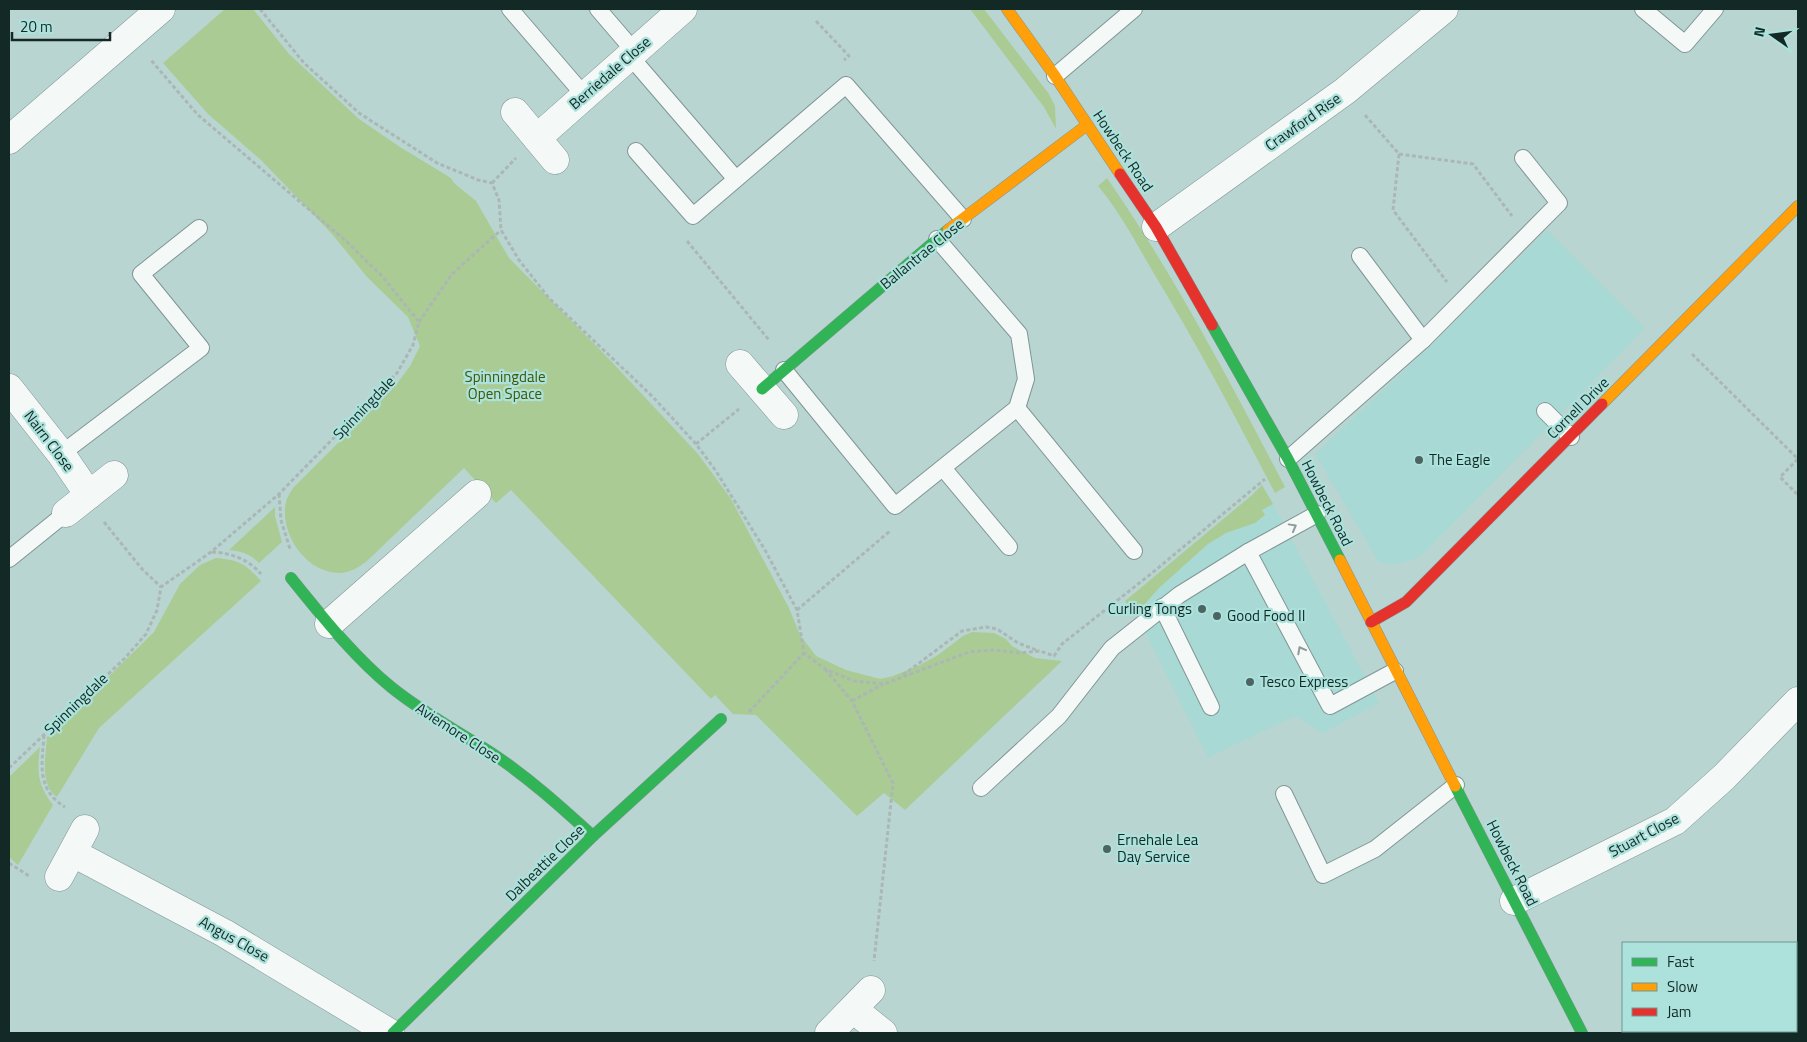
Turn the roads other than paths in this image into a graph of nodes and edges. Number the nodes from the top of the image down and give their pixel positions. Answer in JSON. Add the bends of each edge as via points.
{"nodes":[{"id":1,"x":161,"y":9,"type":"edge"},
{"id":2,"x":510,"y":9,"type":"edge"},
{"id":3,"x":598,"y":9,"type":"edge"},
{"id":4,"x":683,"y":9,"type":"edge"},
{"id":5,"x":1007,"y":9,"type":"edge"},
{"id":6,"x":1134,"y":9,"type":"edge"},
{"id":7,"x":1444,"y":9,"type":"edge"},
{"id":8,"x":1643,"y":9,"type":"edge"},
{"id":9,"x":1715,"y":9,"type":"edge"},
{"id":10,"x":632,"y":53,"type":"junction"},
{"id":11,"x":1055,"y":76,"type":"junction"},
{"id":12,"x":584,"y":95,"type":"junction"},
{"id":13,"x":515,"y":112,"type":"dead end"},
{"id":14,"x":1088,"y":125,"type":"junction"},
{"id":15,"x":536,"y":138,"type":"junction"},
{"id":16,"x":9,"y":140,"type":"edge"},
{"id":17,"x":636,"y":151,"type":"dead end"},
{"id":18,"x":1523,"y":158,"type":"dead end"},
{"id":19,"x":555,"y":160,"type":"dead end"},
{"id":20,"x":735,"y":178,"type":"junction"},
{"id":21,"x":1798,"y":206,"type":"edge"},
{"id":22,"x":963,"y":219,"type":"junction"},
{"id":23,"x":1156,"y":227,"type":"junction"},
{"id":24,"x":199,"y":228,"type":"dead end"},
{"id":25,"x":937,"y":239,"type":"junction"},
{"id":26,"x":1360,"y":256,"type":"dead end"},
{"id":27,"x":1422,"y":340,"type":"junction"},
{"id":28,"x":740,"y":364,"type":"road end"},
{"id":29,"x":784,"y":370,"type":"junction"},
{"id":30,"x":9,"y":388,"type":"edge"},
{"id":31,"x":762,"y":389,"type":"junction"},
{"id":32,"x":1017,"y":408,"type":"junction"},
{"id":33,"x":1545,"y":411,"type":"dead end"},
{"id":34,"x":784,"y":415,"type":"dead end"},
{"id":35,"x":1571,"y":437,"type":"junction"},
{"id":36,"x":61,"y":454,"type":"junction"},
{"id":37,"x":1288,"y":459,"type":"junction"},
{"id":38,"x":943,"y":468,"type":"junction"},
{"id":39,"x":114,"y":475,"type":"dead end"},
{"id":40,"x":476,"y":494,"type":"dead end"},
{"id":41,"x":89,"y":495,"type":"junction"},
{"id":42,"x":66,"y":513,"type":"joint"},
{"id":43,"x":1317,"y":514,"type":"junction"},
{"id":44,"x":1009,"y":546,"type":"dead end"},
{"id":45,"x":1134,"y":551,"type":"dead end"},
{"id":46,"x":1248,"y":552,"type":"junction"},
{"id":47,"x":9,"y":558,"type":"edge"},
{"id":48,"x":292,"y":578,"type":"road end"},
{"id":49,"x":1162,"y":607,"type":"junction"},
{"id":50,"x":1371,"y":622,"type":"junction"},
{"id":51,"x":329,"y":624,"type":"junction"},
{"id":52,"x":1395,"y":671,"type":"junction"},
{"id":53,"x":1798,"y":702,"type":"edge"},
{"id":54,"x":1211,"y":707,"type":"dead end"},
{"id":55,"x":721,"y":719,"type":"road end"},
{"id":56,"x":1456,"y":785,"type":"junction"},
{"id":57,"x":981,"y":788,"type":"dead end"},
{"id":58,"x":1284,"y":794,"type":"dead end"},
{"id":59,"x":593,"y":836,"type":"junction"},
{"id":60,"x":47,"y":878,"type":"road end"},
{"id":61,"x":1514,"y":900,"type":"junction"},
{"id":62,"x":871,"y":990,"type":"road end"},
{"id":63,"x":853,"y":1009,"type":"junction"},
{"id":64,"x":392,"y":1033,"type":"edge"},
{"id":65,"x":829,"y":1033,"type":"edge"},
{"id":66,"x":883,"y":1033,"type":"edge"},
{"id":67,"x":1582,"y":1033,"type":"edge"}],
"edges":[{"from":1,"to":16,"type":"street"},
{"from":2,"to":12,"type":"lane"},
{"from":3,"to":10,"type":"lane"},
{"from":4,"to":10,"type":"street","name":"Berriedale Close"},
{"from":5,"to":11,"type":"street","name":"Howbeck Road"},
{"from":6,"to":11,"type":"lane"},
{"from":7,"to":23,"type":"street","name":"Crawford Rise","via":[[1345,92]]},
{"from":8,"to":9,"type":"lane","via":[[1685,44]]},
{"from":10,"to":12,"type":"street","name":"Berriedale Close"},
{"from":10,"to":20,"type":"lane"},
{"from":11,"to":14,"type":"street","name":"Howbeck Road"},
{"from":12,"to":15,"type":"street","name":"Berriedale Close"},
{"from":13,"to":15,"type":"street"},
{"from":14,"to":22,"type":"street","name":"Ballantrae Close"},
{"from":14,"to":23,"type":"street","name":"Howbeck Road"},
{"from":15,"to":19,"type":"street"},
{"from":17,"to":20,"type":"lane","via":[[693,216]]},
{"from":18,"to":27,"type":"lane","via":[[1559,203]]},
{"from":20,"to":22,"type":"lane","via":[[846,85]]},
{"from":21,"to":35,"type":"street","name":"Cornell Drive"},
{"from":22,"to":25,"type":"street","name":"Ballantrae Close"},
{"from":23,"to":37,"type":"street","name":"Howbeck Road"},
{"from":24,"to":36,"type":"lane","via":[[141,274],[201,348]]},
{"from":25,"to":29,"type":"street","name":"Ballantrae Close"},
{"from":25,"to":32,"type":"lane","via":[[1019,334],[1026,379]]},
{"from":26,"to":27,"type":"lane"},
{"from":27,"to":37,"type":"lane"},
{"from":28,"to":31,"type":"street"},
{"from":29,"to":31,"type":"street","name":"Ballantrae Close"},
{"from":29,"to":38,"type":"lane","via":[[895,506]]},
{"from":30,"to":36,"type":"street","name":"Nairn Close"},
{"from":31,"to":34,"type":"street"},
{"from":32,"to":38,"type":"lane"},
{"from":32,"to":45,"type":"lane"},
{"from":33,"to":35,"type":"lane"},
{"from":35,"to":50,"type":"street","name":"Cornell Drive","via":[[1406,602]]},
{"from":36,"to":41,"type":"street","name":"Nairn Close"},
{"from":37,"to":43,"type":"street","name":"Howbeck Road"},
{"from":38,"to":44,"type":"lane"},
{"from":39,"to":41,"type":"street"},
{"from":40,"to":51,"type":"street"},
{"from":41,"to":42,"type":"street"},
{"from":42,"to":47,"type":"lane"},
{"from":46,"to":43,"type":"lane","one_way":true},
{"from":43,"to":50,"type":"street","name":"Howbeck Road"},
{"from":46,"to":49,"type":"lane"},
{"from":52,"to":46,"type":"lane","one_way":true,"via":[[1330,706]]},
{"from":48,"to":51,"type":"street","name":"Aviemore Close"},
{"from":49,"to":54,"type":"lane"},
{"from":49,"to":57,"type":"lane","via":[[1112,648],[1059,716]]},
{"from":50,"to":52,"type":"street","name":"Howbeck Road"},
{"from":51,"to":59,"type":"street","name":"Aviemore Close","via":[[390,686],[517,771]]},
{"from":52,"to":56,"type":"street","name":"Howbeck Road"},
{"from":53,"to":61,"type":"street","name":"Stuart Close","via":[[1675,821]]},
{"from":55,"to":59,"type":"street","name":"Dalbeattie Close"},
{"from":56,"to":58,"type":"lane","via":[[1375,849],[1323,875]]},
{"from":56,"to":61,"type":"street","name":"Howbeck Road"},
{"from":59,"to":64,"type":"street","name":"Dalbeattie Close"},
{"from":60,"to":64,"type":"street","name":"Angus Close","via":[[76,831],[224,933]]},
{"from":61,"to":67,"type":"street","name":"Howbeck Road"},
{"from":62,"to":63,"type":"street"},
{"from":63,"to":65,"type":"street"},
{"from":63,"to":66,"type":"street"}]}
